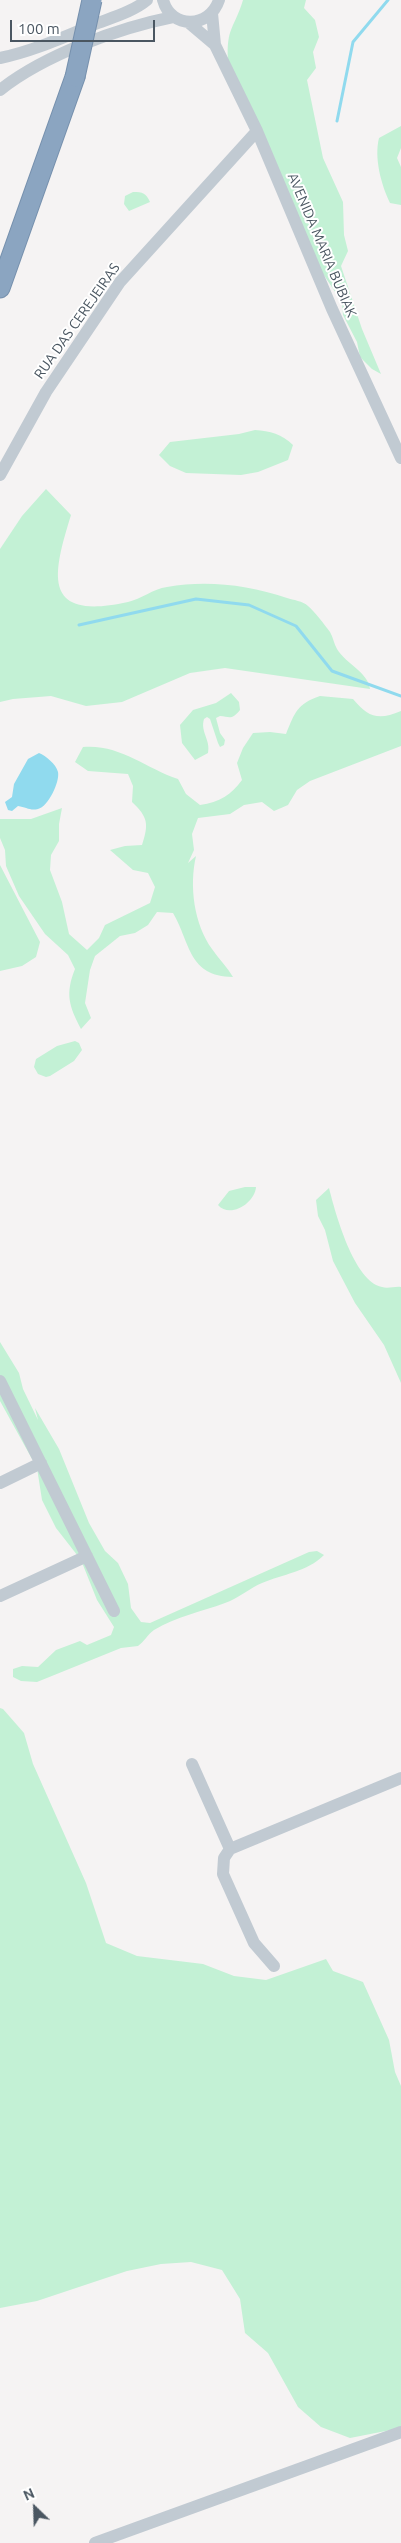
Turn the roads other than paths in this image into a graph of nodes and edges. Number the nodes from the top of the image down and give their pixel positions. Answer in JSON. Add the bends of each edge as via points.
{"nodes":[{"id":1,"x":92,"y":0,"type":"edge"},
{"id":2,"x":147,"y":0,"type":"edge"},
{"id":3,"x":163,"y":0,"type":"edge"},
{"id":4,"x":219,"y":0,"type":"edge"},
{"id":5,"x":212,"y":13,"type":"junction"},
{"id":6,"x":173,"y":17,"type":"junction"},
{"id":7,"x":189,"y":23,"type":"junction"},
{"id":8,"x":215,"y":45,"type":"junction"},
{"id":9,"x":0,"y":58,"type":"edge"},
{"id":10,"x":0,"y":90,"type":"edge"},
{"id":11,"x":257,"y":131,"type":"junction"},
{"id":12,"x":0,"y":288,"type":"edge"},
{"id":13,"x":401,"y":458,"type":"edge"},
{"id":14,"x":0,"y":475,"type":"edge"},
{"id":15,"x":0,"y":1381,"type":"edge"},
{"id":16,"x":41,"y":1463,"type":"junction"},
{"id":17,"x":0,"y":1482,"type":"edge"},
{"id":18,"x":87,"y":1556,"type":"junction"},
{"id":19,"x":0,"y":1596,"type":"edge"},
{"id":20,"x":114,"y":1611,"type":"dead end"},
{"id":21,"x":192,"y":1764,"type":"dead end"},
{"id":22,"x":401,"y":1778,"type":"edge"},
{"id":23,"x":230,"y":1849,"type":"junction"},
{"id":24,"x":274,"y":1966,"type":"dead end"},
{"id":25,"x":401,"y":2432,"type":"edge"},
{"id":26,"x":94,"y":2543,"type":"edge"}],
"edges":[{"from":1,"to":12,"type":"highway","bridge":true,"via":[[75,77]]},
{"from":2,"to":9,"type":"street","via":[[127,12],[65,37]]},
{"from":3,"to":6,"type":"street"},
{"from":4,"to":5,"type":"street"},
{"from":5,"to":7,"type":"street","via":[[206,19]]},
{"from":5,"to":8,"type":"street","name":"AVENIDA MARIA BUBIAK"},
{"from":6,"to":7,"type":"street","name":"AVENIDA MARIA BUBIAK"},
{"from":6,"to":10,"type":"street","via":[[126,28],[62,54],[20,74]]},
{"from":7,"to":8,"type":"street","name":"AVENIDA MARIA BUBIAK"},
{"from":8,"to":11,"type":"street","name":"AVENIDA MARIA BUBIAK"},
{"from":11,"to":13,"type":"street","name":"AVENIDA MARIA BUBIAK","via":[[332,309]]},
{"from":11,"to":14,"type":"street","name":"RUA DAS CEREJEIRAS","via":[[120,282],[46,392]]},
{"from":15,"to":16,"type":"street"},
{"from":16,"to":17,"type":"street"},
{"from":16,"to":18,"type":"street"},
{"from":18,"to":19,"type":"street"},
{"from":18,"to":20,"type":"street"},
{"from":21,"to":23,"type":"street"},
{"from":22,"to":23,"type":"street"},
{"from":23,"to":24,"type":"street","via":[[224,1858],[223,1874],[254,1943]]},
{"from":25,"to":26,"type":"street"}]}
